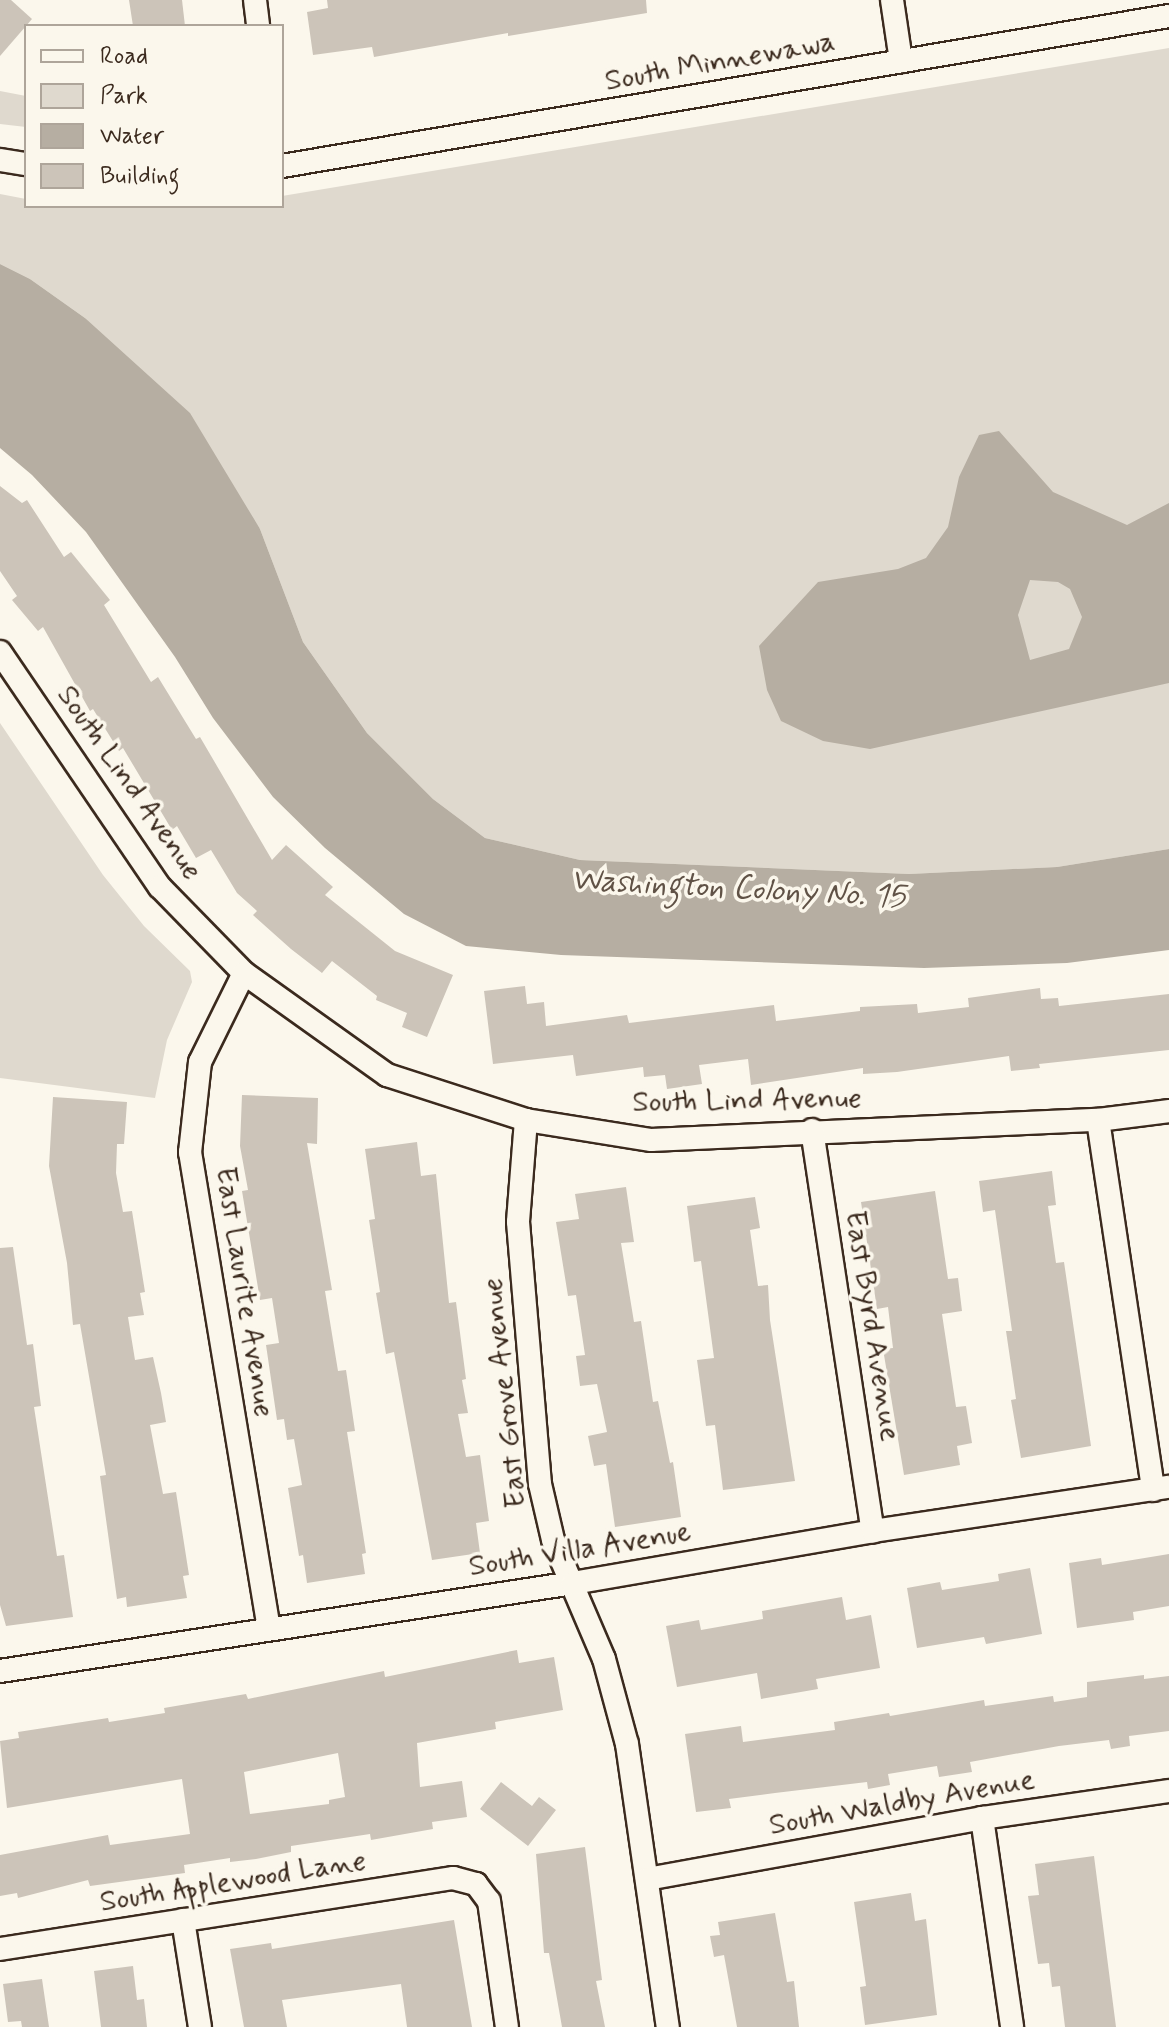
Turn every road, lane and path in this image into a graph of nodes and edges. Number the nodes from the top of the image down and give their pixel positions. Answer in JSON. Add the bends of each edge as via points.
{"nodes":[{"id":1,"x":255,"y":0,"type":"edge"},
{"id":2,"x":892,"y":0,"type":"edge"},
{"id":3,"x":1169,"y":16,"type":"edge"},
{"id":4,"x":258,"y":24,"type":"edge"},
{"id":5,"x":901,"y":61,"type":"junction"},
{"id":6,"x":0,"y":160,"type":"edge"},
{"id":7,"x":24,"y":164,"type":"edge"},
{"id":8,"x":284,"y":166,"type":"edge"},
{"id":9,"x":0,"y":652,"type":"edge"},
{"id":10,"x":244,"y":973,"type":"junction"},
{"id":11,"x":1169,"y":1111,"type":"edge"},
{"id":12,"x":526,"y":1120,"type":"junction"},
{"id":13,"x":1098,"y":1120,"type":"junction"},
{"id":14,"x":812,"y":1130,"type":"junction"},
{"id":15,"x":1161,"y":1489,"type":"edge"},
{"id":16,"x":873,"y":1531,"type":"junction"},
{"id":17,"x":573,"y":1583,"type":"junction"},
{"id":18,"x":269,"y":1628,"type":"junction"},
{"id":19,"x":0,"y":1671,"type":"edge"},
{"id":20,"x":1169,"y":1791,"type":"edge"},
{"id":21,"x":982,"y":1818,"type":"junction"},
{"id":22,"x":647,"y":1879,"type":"junction"},
{"id":23,"x":183,"y":1920,"type":"junction"},
{"id":24,"x":0,"y":1949,"type":"edge"},
{"id":25,"x":200,"y":2027,"type":"edge"},
{"id":26,"x":507,"y":2027,"type":"edge"},
{"id":27,"x":668,"y":2027,"type":"edge"},
{"id":28,"x":1012,"y":2027,"type":"edge"}],
"edges":[{"from":1,"to":4,"type":"street"},
{"from":2,"to":5,"type":"street"},
{"from":3,"to":5,"type":"street","name":"South Minnewawa"},
{"from":5,"to":8,"type":"street","name":"South Minnewawa"},
{"from":6,"to":7,"type":"street"},
{"from":9,"to":10,"type":"street","name":"South Lind Avenue","via":[[160,887]]},
{"from":10,"to":12,"type":"street","name":"South Lind Avenue","via":[[387,1075]]},
{"from":10,"to":18,"type":"street","name":"East Laurite Avenue","via":[[200,1062],[190,1152]]},
{"from":11,"to":13,"type":"street","name":"South Lind Avenue"},
{"from":12,"to":14,"type":"street","name":"South Lind Avenue","via":[[651,1140]]},
{"from":12,"to":17,"type":"street","name":"East Grove Avenue","via":[[518,1222],[540,1484],[553,1540]]},
{"from":13,"to":14,"type":"street","name":"South Lind Avenue"},
{"from":13,"to":15,"type":"street"},
{"from":14,"to":16,"type":"street","name":"East Byrd Avenue"},
{"from":15,"to":16,"type":"street","name":"South Villa Avenue"},
{"from":16,"to":17,"type":"street","name":"South Villa Avenue"},
{"from":17,"to":18,"type":"street","name":"South Villa Avenue"},
{"from":17,"to":22,"type":"street","name":"East Grove Avenue","via":[[604,1659],[627,1744]]},
{"from":18,"to":19,"type":"street","name":"South Villa Avenue"},
{"from":20,"to":21,"type":"street","name":"South Waldby Avenue"},
{"from":21,"to":22,"type":"street","name":"South Waldby Avenue"},
{"from":21,"to":28,"type":"street"},
{"from":22,"to":27,"type":"street","name":"East Grove Avenue"},
{"from":23,"to":24,"type":"street","name":"South Applewood Lane"},
{"from":23,"to":25,"type":"street"},
{"from":23,"to":26,"type":"street","name":"South Applewood Lane","via":[[453,1878],[476,1884],[489,1901]]}]}
